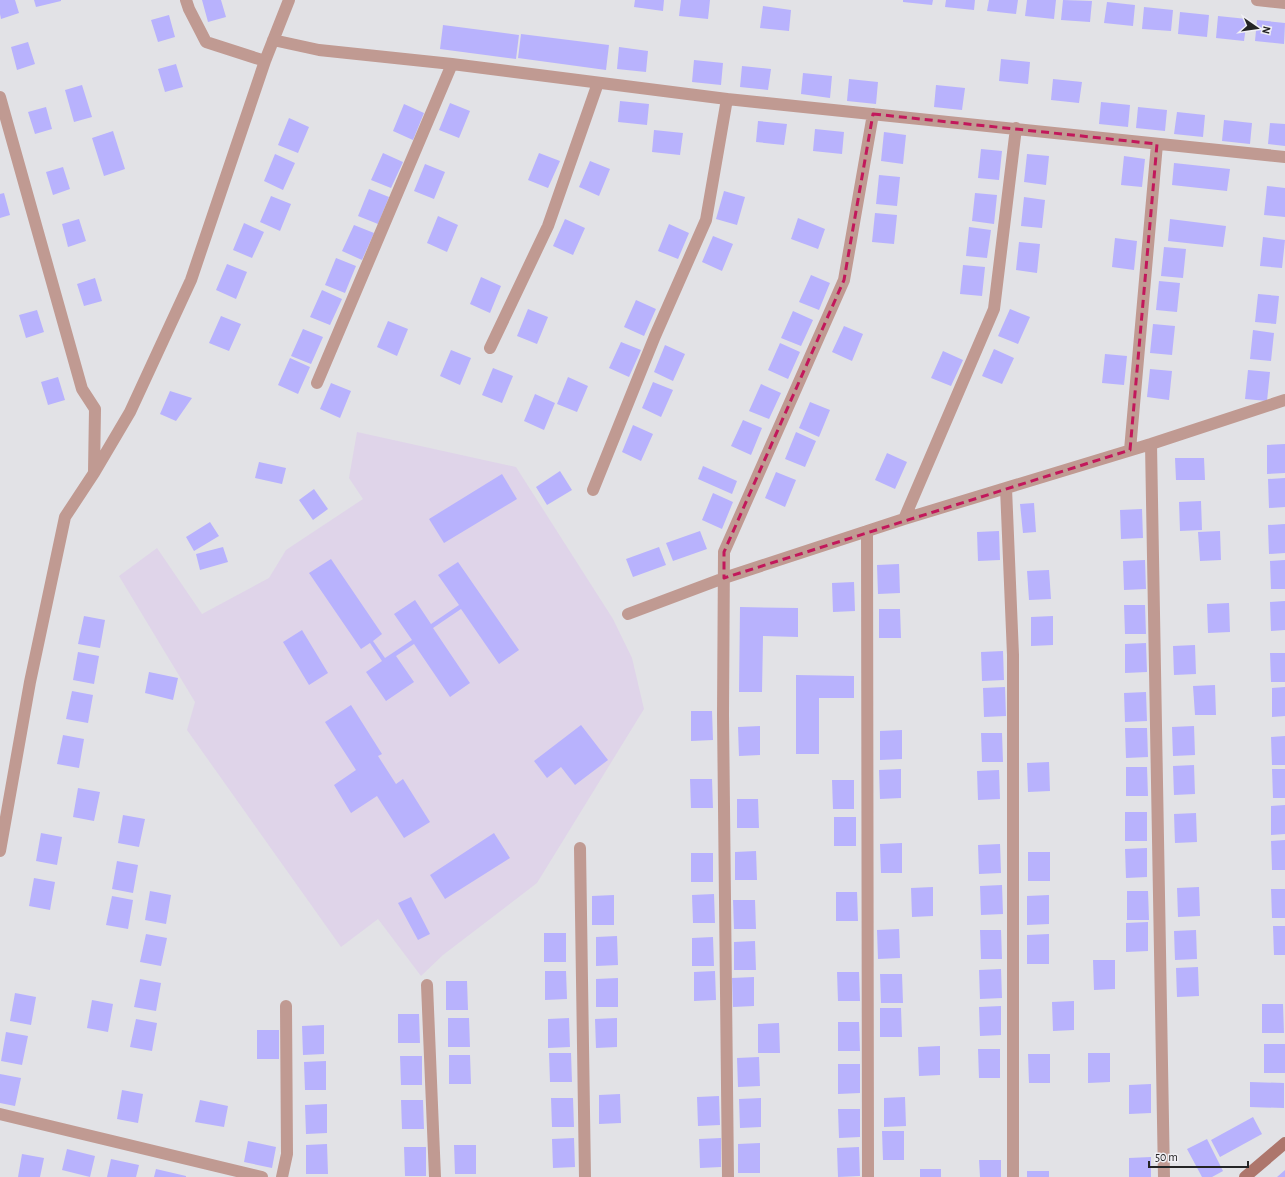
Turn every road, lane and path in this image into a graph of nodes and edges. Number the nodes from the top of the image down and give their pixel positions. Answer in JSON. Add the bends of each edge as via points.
{"nodes":[{"id":1,"x":186,"y":0,"type":"edge"},
{"id":2,"x":289,"y":0,"type":"edge"},
{"id":3,"x":1257,"y":0,"type":"edge"},
{"id":4,"x":1285,"y":3,"type":"edge"},
{"id":5,"x":274,"y":40,"type":"junction"},
{"id":6,"x":265,"y":60,"type":"junction"},
{"id":7,"x":452,"y":64,"type":"junction"},
{"id":8,"x":598,"y":83,"type":"junction"},
{"id":9,"x":0,"y":97,"type":"edge"},
{"id":10,"x":727,"y":99,"type":"junction"},
{"id":11,"x":873,"y":114,"type":"junction"},
{"id":12,"x":1016,"y":128,"type":"junction"},
{"id":13,"x":1157,"y":144,"type":"junction"},
{"id":14,"x":1285,"y":157,"type":"edge"},
{"id":15,"x":490,"y":348,"type":"dead end"},
{"id":16,"x":317,"y":383,"type":"dead end"},
{"id":17,"x":1285,"y":400,"type":"edge"},
{"id":18,"x":1151,"y":444,"type":"junction"},
{"id":19,"x":1130,"y":450,"type":"junction"},
{"id":20,"x":94,"y":473,"type":"junction"},
{"id":21,"x":1006,"y":488,"type":"junction"},
{"id":22,"x":593,"y":490,"type":"dead end"},
{"id":23,"x":904,"y":519,"type":"junction"},
{"id":24,"x":867,"y":531,"type":"junction"},
{"id":25,"x":724,"y":578,"type":"junction"},
{"id":26,"x":628,"y":614,"type":"dead end"},
{"id":27,"x":580,"y":848,"type":"dead end"},
{"id":28,"x":0,"y":852,"type":"edge"},
{"id":29,"x":427,"y":985,"type":"dead end"},
{"id":30,"x":286,"y":1006,"type":"dead end"},
{"id":31,"x":0,"y":1114,"type":"edge"},
{"id":32,"x":1285,"y":1142,"type":"edge"},
{"id":33,"x":262,"y":1177,"type":"edge"},
{"id":34,"x":282,"y":1177,"type":"edge"},
{"id":35,"x":435,"y":1177,"type":"edge"},
{"id":36,"x":585,"y":1177,"type":"edge"},
{"id":37,"x":728,"y":1177,"type":"edge"},
{"id":38,"x":868,"y":1177,"type":"edge"},
{"id":39,"x":1013,"y":1177,"type":"edge"},
{"id":40,"x":1164,"y":1177,"type":"edge"},
{"id":41,"x":1245,"y":1177,"type":"edge"}],
"edges":[{"from":1,"to":6,"type":"street","via":[[206,42]]},
{"from":2,"to":5,"type":"street"},
{"from":3,"to":4,"type":"street"},
{"from":5,"to":6,"type":"street"},
{"from":5,"to":7,"type":"street","via":[[319,50]]},
{"from":6,"to":20,"type":"street","via":[[191,280],[130,412]]},
{"from":7,"to":8,"type":"street"},
{"from":7,"to":16,"type":"street"},
{"from":8,"to":10,"type":"street"},
{"from":8,"to":15,"type":"street","via":[[548,226]]},
{"from":9,"to":20,"type":"street","via":[[82,389],[95,409]]},
{"from":10,"to":11,"type":"street"},
{"from":10,"to":22,"type":"street","via":[[706,220],[655,336]]},
{"from":11,"to":12,"type":"street"},
{"from":11,"to":25,"type":"street","via":[[844,280],[724,552]]},
{"from":12,"to":13,"type":"street"},
{"from":12,"to":23,"type":"street","via":[[994,308]]},
{"from":13,"to":14,"type":"street"},
{"from":13,"to":19,"type":"street"},
{"from":17,"to":18,"type":"street"},
{"from":18,"to":19,"type":"street"},
{"from":18,"to":40,"type":"street"},
{"from":19,"to":21,"type":"street"},
{"from":20,"to":28,"type":"street","via":[[65,517],[30,682]]},
{"from":21,"to":23,"type":"street"},
{"from":21,"to":39,"type":"street","via":[[1013,655]]},
{"from":23,"to":24,"type":"street"},
{"from":24,"to":25,"type":"street"},
{"from":24,"to":38,"type":"street"},
{"from":25,"to":26,"type":"street"},
{"from":25,"to":37,"type":"street"},
{"from":27,"to":36,"type":"street"},
{"from":29,"to":35,"type":"street"},
{"from":30,"to":34,"type":"street","via":[[287,1154]]},
{"from":31,"to":33,"type":"street"},
{"from":32,"to":41,"type":"street"}]}
